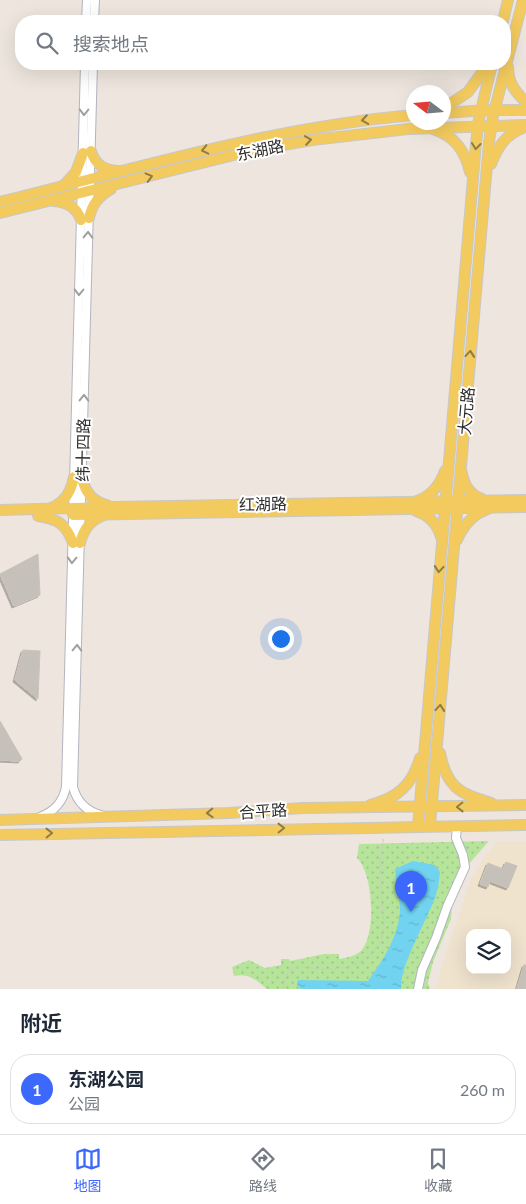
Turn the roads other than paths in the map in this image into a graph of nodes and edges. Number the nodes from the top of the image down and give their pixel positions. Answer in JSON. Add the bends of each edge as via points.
{"nodes":[{"id":1,"x":87,"y":0,"type":"edge"},
{"id":2,"x":95,"y":0,"type":"edge"},
{"id":3,"x":508,"y":0,"type":"edge"},
{"id":4,"x":522,"y":0,"type":"edge"},
{"id":5,"x":86,"y":15,"type":"edge"},
{"id":6,"x":94,"y":15,"type":"edge"},
{"id":7,"x":504,"y":15,"type":"edge"},
{"id":8,"x":511,"y":46,"type":"edge"},
{"id":9,"x":85,"y":70,"type":"edge"},
{"id":10,"x":93,"y":70,"type":"edge"},
{"id":11,"x":484,"y":70,"type":"edge"},
{"id":12,"x":491,"y":70,"type":"edge"},
{"id":13,"x":505,"y":70,"type":"edge"},
{"id":14,"x":509,"y":70,"type":"edge"},
{"id":15,"x":526,"y":102,"type":"edge"},
{"id":16,"x":451,"y":103,"type":"edge"},
{"id":17,"x":481,"y":110,"type":"junction"},
{"id":18,"x":495,"y":110,"type":"junction"},
{"id":19,"x":526,"y":110,"type":"edge"},
{"id":20,"x":451,"y":112,"type":"edge"},
{"id":21,"x":406,"y":116,"type":"edge"},
{"id":22,"x":451,"y":125,"type":"edge"},
{"id":23,"x":478,"y":126,"type":"junction"},
{"id":24,"x":492,"y":126,"type":"junction"},
{"id":25,"x":526,"y":126,"type":"edge"},
{"id":26,"x":406,"y":128,"type":"edge"},
{"id":27,"x":438,"y":130,"type":"edge"},
{"id":28,"x":87,"y":152,"type":"junction"},
{"id":29,"x":124,"y":171,"type":"junction"},
{"id":30,"x":473,"y":180,"type":"junction"},
{"id":31,"x":86,"y":181,"type":"junction"},
{"id":32,"x":485,"y":182,"type":"junction"},
{"id":33,"x":118,"y":185,"type":"junction"},
{"id":34,"x":61,"y":187,"type":"junction"},
{"id":35,"x":86,"y":192,"type":"junction"},
{"id":36,"x":50,"y":201,"type":"junction"},
{"id":37,"x":0,"y":202,"type":"edge"},
{"id":38,"x":0,"y":213,"type":"edge"},
{"id":39,"x":85,"y":219,"type":"junction"},
{"id":40,"x":449,"y":461,"type":"junction"},
{"id":41,"x":461,"y":465,"type":"junction"},
{"id":42,"x":78,"y":478,"type":"junction"},
{"id":43,"x":526,"y":500,"type":"edge"},
{"id":44,"x":491,"y":504,"type":"junction"},
{"id":45,"x":445,"y":505,"type":"junction"},
{"id":46,"x":458,"y":505,"type":"junction"},
{"id":47,"x":412,"y":506,"type":"junction"},
{"id":48,"x":526,"y":507,"type":"edge"},
{"id":49,"x":0,"y":510,"type":"edge"},
{"id":50,"x":111,"y":510,"type":"junction"},
{"id":51,"x":77,"y":511,"type":"junction"},
{"id":52,"x":42,"y":513,"type":"junction"},
{"id":53,"x":0,"y":517,"type":"edge"},
{"id":54,"x":76,"y":543,"type":"junction"},
{"id":55,"x":442,"y":543,"type":"junction"},
{"id":56,"x":454,"y":548,"type":"junction"},
{"id":57,"x":425,"y":742,"type":"junction"},
{"id":58,"x":437,"y":742,"type":"junction"},
{"id":59,"x":526,"y":805,"type":"edge"},
{"id":60,"x":502,"y":806,"type":"junction"},
{"id":61,"x":432,"y":807,"type":"junction"},
{"id":62,"x":358,"y":808,"type":"junction"},
{"id":63,"x":419,"y":808,"type":"junction"},
{"id":64,"x":108,"y":817,"type":"junction"},
{"id":65,"x":35,"y":819,"type":"junction"},
{"id":66,"x":0,"y":820,"type":"edge"},
{"id":67,"x":526,"y":825,"type":"edge"},
{"id":68,"x":418,"y":826,"type":"junction"},
{"id":69,"x":430,"y":826,"type":"junction"},
{"id":70,"x":457,"y":826,"type":"junction"},
{"id":71,"x":0,"y":834,"type":"edge"},
{"id":72,"x":418,"y":989,"type":"edge"}],
"edges":[{"from":1,"to":5,"type":"street"},
{"from":2,"to":6,"type":"street"},
{"from":3,"to":7,"type":"main road"},
{"from":4,"to":8,"type":"main road","name":"大元路"},
{"from":9,"to":28,"type":"street","name":"纬十四路","one_way":true},
{"from":10,"to":28,"type":"street","name":"纬十四路"},
{"from":11,"to":16,"type":"main road","via":[[468,92]]},
{"from":12,"to":17,"type":"main road","name":"大元路"},
{"from":13,"to":18,"type":"main road","name":"大元路"},
{"from":14,"to":15,"type":"main road","via":[[510,83]]},
{"from":17,"to":18,"type":"main road"},
{"from":17,"to":20,"type":"main road"},
{"from":17,"to":23,"type":"main road","name":"大元路"},
{"from":18,"to":19,"type":"main road"},
{"from":18,"to":24,"type":"main road","name":"大元路"},
{"from":21,"to":29,"type":"main road","name":"东湖路","one_way":true,"via":[[254,139]]},
{"from":22,"to":23,"type":"main road","name":"东湖路"},
{"from":23,"to":24,"type":"main road","name":"东湖路"},
{"from":23,"to":30,"type":"main road","name":"大元路","one_way":true},
{"from":24,"to":25,"type":"main road","name":"东湖路"},
{"from":24,"to":32,"type":"main road","name":"大元路"},
{"from":25,"to":32,"type":"main road","via":[[508,135],[500,144]]},
{"from":33,"to":26,"type":"main road","name":"东湖路","one_way":true,"via":[[254,150]]},
{"from":27,"to":30,"type":"main road","via":[[459,144]]},
{"from":28,"to":29,"type":"main road","via":[[104,168]]},
{"from":28,"to":31,"type":"street","name":"纬十四路"},
{"from":28,"to":34,"type":"main road","via":[[76,172]]},
{"from":29,"to":31,"type":"main road","name":"东湖路"},
{"from":30,"to":40,"type":"main road","name":"大元路"},
{"from":31,"to":34,"type":"main road","name":"东湖路"},
{"from":31,"to":35,"type":"street","name":"纬十四路"},
{"from":41,"to":32,"type":"main road","name":"大元路","one_way":true},
{"from":33,"to":35,"type":"main road","name":"东湖路"},
{"from":33,"to":39,"type":"main road","via":[[95,201]]},
{"from":34,"to":37,"type":"main road","name":"东湖路"},
{"from":35,"to":36,"type":"main road","name":"东湖路"},
{"from":35,"to":39,"type":"street","name":"纬十四路"},
{"from":36,"to":38,"type":"main road","name":"东湖路"},
{"from":36,"to":39,"type":"main road","via":[[71,206]]},
{"from":39,"to":42,"type":"street","name":"纬十四路"},
{"from":40,"to":45,"type":"main road","name":"大元路"},
{"from":40,"to":47,"type":"main road","via":[[437,487]]},
{"from":41,"to":44,"type":"main road","via":[[468,489]]},
{"from":41,"to":46,"type":"main road","name":"大元路"},
{"from":42,"to":50,"type":"main road","via":[[91,497]]},
{"from":42,"to":51,"type":"street","name":"纬十四路"},
{"from":42,"to":52,"type":"main road","via":[[64,500]]},
{"from":43,"to":44,"type":"main road","name":"红湖路"},
{"from":44,"to":46,"type":"main road","name":"红湖路"},
{"from":44,"to":48,"type":"main road","name":"红湖路"},
{"from":44,"to":56,"type":"main road","via":[[471,518],[460,532]]},
{"from":45,"to":46,"type":"main road","name":"红湖路"},
{"from":45,"to":47,"type":"main road","name":"红湖路"},
{"from":45,"to":55,"type":"main road","name":"大元路"},
{"from":46,"to":56,"type":"main road","name":"大元路"},
{"from":47,"to":50,"type":"main road","name":"红湖路"},
{"from":47,"to":55,"type":"main road","via":[[434,522]]},
{"from":49,"to":52,"type":"main road","name":"红湖路"},
{"from":50,"to":51,"type":"main road","name":"红湖路"},
{"from":50,"to":54,"type":"main road","via":[[88,525]]},
{"from":51,"to":52,"type":"main road","name":"红湖路"},
{"from":51,"to":54,"type":"street","name":"纬十四路"},
{"from":52,"to":53,"type":"main road","name":"红湖路"},
{"from":52,"to":54,"type":"main road","via":[[60,523]]},
{"from":64,"to":54,"type":"street","name":"纬十四路","one_way":true,"via":[[81,804],[73,787]]},
{"from":54,"to":65,"type":"street","name":"纬十四路","one_way":true,"via":[[66,786],[57,808]]},
{"from":55,"to":57,"type":"main road","name":"大元路","one_way":true},
{"from":58,"to":56,"type":"main road","name":"大元路","one_way":true},
{"from":57,"to":62,"type":"main road","via":[[408,784],[388,799]]},
{"from":57,"to":63,"type":"main road","name":"大元路"},
{"from":58,"to":60,"type":"main road","via":[[444,769],[456,788]]},
{"from":58,"to":61,"type":"main road","name":"大元路"},
{"from":59,"to":60,"type":"main road","name":"合平路"},
{"from":60,"to":61,"type":"main road","name":"合平路","one_way":true},
{"from":61,"to":63,"type":"main road","name":"合平路"},
{"from":61,"to":69,"type":"main road","name":"大元路"},
{"from":62,"to":63,"type":"main road","name":"合平路"},
{"from":62,"to":64,"type":"main road","name":"合平路","one_way":true},
{"from":63,"to":68,"type":"main road","name":"大元路"},
{"from":64,"to":65,"type":"main road","name":"合平路"},
{"from":65,"to":66,"type":"main road","name":"合平路"},
{"from":67,"to":70,"type":"main road","name":"合平路"},
{"from":68,"to":69,"type":"main road","name":"合平路"},
{"from":71,"to":68,"type":"main road","name":"合平路","one_way":true},
{"from":69,"to":70,"type":"main road","name":"合平路"},
{"from":70,"to":72,"type":"street","via":[[456,838],[465,867],[422,970]]}]}
